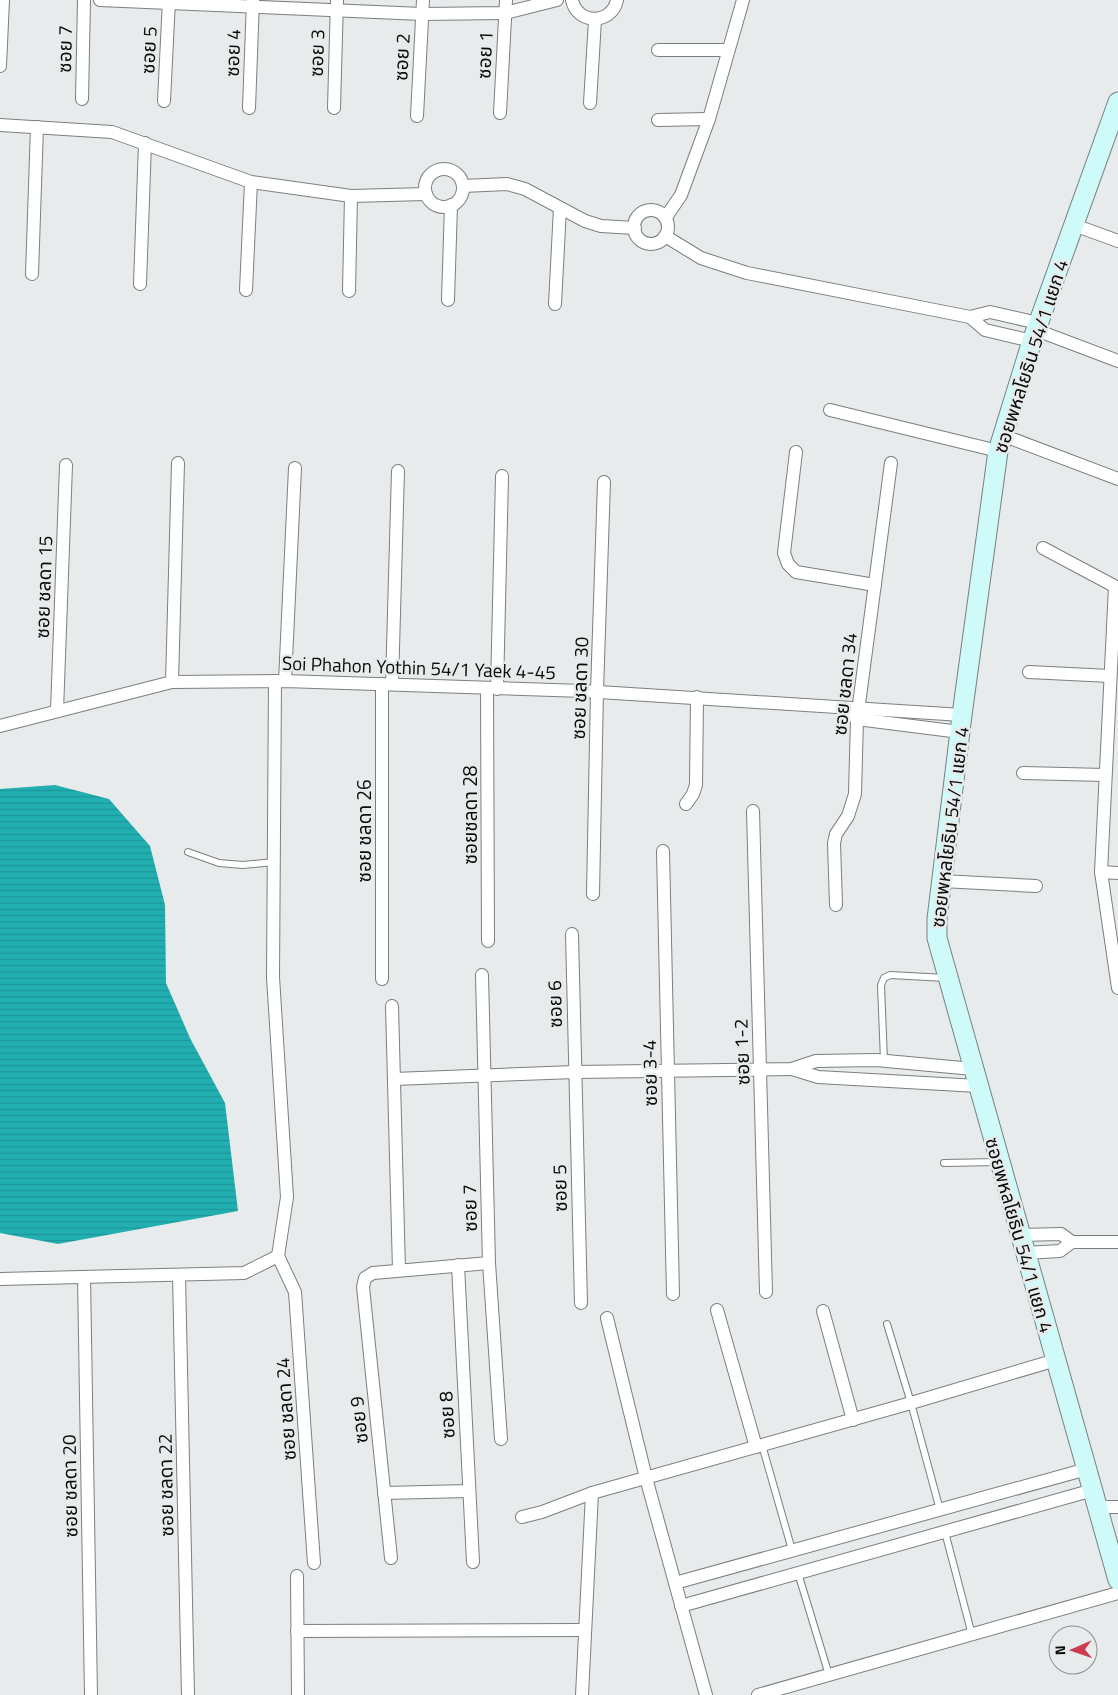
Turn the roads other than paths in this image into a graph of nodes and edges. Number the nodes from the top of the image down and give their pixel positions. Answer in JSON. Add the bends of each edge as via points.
{"nodes":[{"id":1,"x":3,"y":0,"type":"edge"},
{"id":2,"x":84,"y":0,"type":"edge"},
{"id":3,"x":100,"y":0,"type":"edge"},
{"id":4,"x":423,"y":0,"type":"edge"},
{"id":5,"x":557,"y":0,"type":"edge"},
{"id":6,"x":572,"y":0,"type":"edge"},
{"id":7,"x":617,"y":0,"type":"edge"},
{"id":8,"x":744,"y":0,"type":"edge"},
{"id":9,"x":169,"y":2,"type":"edge"},
{"id":10,"x":253,"y":3,"type":"edge"},
{"id":11,"x":337,"y":5,"type":"edge"},
{"id":12,"x":506,"y":6,"type":"edge"},
{"id":13,"x":422,"y":14,"type":"junction"},
{"id":14,"x":595,"y":20,"type":"junction"},
{"id":15,"x":658,"y":50,"type":"dead end"},
{"id":16,"x":728,"y":50,"type":"junction"},
{"id":17,"x":0,"y":66,"type":"edge"},
{"id":18,"x":82,"y":99,"type":"dead end"},
{"id":19,"x":164,"y":101,"type":"dead end"},
{"id":20,"x":1118,"y":102,"type":"edge"},
{"id":21,"x":590,"y":103,"type":"dead end"},
{"id":22,"x":249,"y":108,"type":"dead end"},
{"id":23,"x":334,"y":108,"type":"dead end"},
{"id":24,"x":500,"y":113,"type":"dead end"},
{"id":25,"x":417,"y":116,"type":"dead end"},
{"id":26,"x":709,"y":119,"type":"junction"},
{"id":27,"x":658,"y":120,"type":"dead end"},
{"id":28,"x":1115,"y":122,"type":"edge"},
{"id":29,"x":0,"y":125,"type":"edge"},
{"id":30,"x":37,"y":127,"type":"junction"},
{"id":31,"x":146,"y":142,"type":"junction"},
{"id":32,"x":251,"y":182,"type":"junction"},
{"id":33,"x":463,"y":186,"type":"junction"},
{"id":34,"x":426,"y":194,"type":"junction"},
{"id":35,"x":351,"y":196,"type":"junction"},
{"id":36,"x":451,"y":206,"type":"junction"},
{"id":37,"x":560,"y":208,"type":"junction"},
{"id":38,"x":666,"y":217,"type":"junction"},
{"id":39,"x":1074,"y":224,"type":"junction"},
{"id":40,"x":635,"y":228,"type":"junction"},
{"id":41,"x":665,"y":236,"type":"junction"},
{"id":42,"x":1118,"y":241,"type":"edge"},
{"id":43,"x":32,"y":274,"type":"dead end"},
{"id":44,"x":140,"y":284,"type":"dead end"},
{"id":45,"x":246,"y":290,"type":"dead end"},
{"id":46,"x":349,"y":291,"type":"dead end"},
{"id":47,"x":448,"y":300,"type":"dead end"},
{"id":48,"x":555,"y":304,"type":"dead end"},
{"id":49,"x":970,"y":317,"type":"junction"},
{"id":50,"x":1035,"y":332,"type":"junction"},
{"id":51,"x":1118,"y":361,"type":"edge"},
{"id":52,"x":830,"y":410,"type":"dead end"},
{"id":53,"x":1000,"y":443,"type":"junction"},
{"id":54,"x":796,"y":452,"type":"dead end"},
{"id":55,"x":892,"y":463,"type":"dead end"},
{"id":56,"x":178,"y":464,"type":"dead end"},
{"id":57,"x":66,"y":465,"type":"dead end"},
{"id":58,"x":295,"y":468,"type":"dead end"},
{"id":59,"x":398,"y":471,"type":"dead end"},
{"id":60,"x":502,"y":476,"type":"dead end"},
{"id":61,"x":1118,"y":479,"type":"edge"},
{"id":62,"x":604,"y":482,"type":"dead end"},
{"id":63,"x":1043,"y":548,"type":"dead end"},
{"id":64,"x":875,"y":585,"type":"junction"},
{"id":65,"x":1116,"y":588,"type":"edge"},
{"id":66,"x":1029,"y":672,"type":"dead end"},
{"id":67,"x":1110,"y":676,"type":"junction"},
{"id":68,"x":280,"y":681,"type":"junction"},
{"id":69,"x":172,"y":682,"type":"junction"},
{"id":70,"x":387,"y":684,"type":"junction"},
{"id":71,"x":492,"y":688,"type":"junction"},
{"id":72,"x":597,"y":691,"type":"junction"},
{"id":73,"x":697,"y":697,"type":"junction"},
{"id":74,"x":57,"y":711,"type":"junction"},
{"id":75,"x":1113,"y":712,"type":"edge"},
{"id":76,"x":858,"y":713,"type":"junction"},
{"id":77,"x":961,"y":723,"type":"junction"},
{"id":78,"x":0,"y":726,"type":"edge"},
{"id":79,"x":1023,"y":773,"type":"dead end"},
{"id":80,"x":1106,"y":775,"type":"junction"},
{"id":81,"x":686,"y":804,"type":"dead end"},
{"id":82,"x":753,"y":812,"type":"dead end"},
{"id":83,"x":663,"y":851,"type":"dead end"},
{"id":84,"x":188,"y":852,"type":"dead end"},
{"id":85,"x":274,"y":862,"type":"junction"},
{"id":86,"x":1101,"y":872,"type":"junction"},
{"id":87,"x":1118,"y":873,"type":"edge"},
{"id":88,"x":942,"y":880,"type":"junction"},
{"id":89,"x":1036,"y":886,"type":"dead end"},
{"id":90,"x":593,"y":894,"type":"dead end"},
{"id":91,"x":836,"y":905,"type":"dead end"},
{"id":92,"x":572,"y":934,"type":"dead end"},
{"id":93,"x":488,"y":941,"type":"dead end"},
{"id":94,"x":1114,"y":941,"type":"edge"},
{"id":95,"x":482,"y":975,"type":"dead end"},
{"id":96,"x":947,"y":978,"type":"junction"},
{"id":97,"x":382,"y":979,"type":"dead end"},
{"id":98,"x":1118,"y":988,"type":"edge"},
{"id":99,"x":392,"y":1006,"type":"dead end"},
{"id":100,"x":884,"y":1061,"type":"junction"},
{"id":101,"x":760,"y":1069,"type":"junction"},
{"id":102,"x":792,"y":1069,"type":"junction"},
{"id":103,"x":667,"y":1071,"type":"junction"},
{"id":104,"x":575,"y":1072,"type":"junction"},
{"id":105,"x":485,"y":1076,"type":"junction"},
{"id":106,"x":976,"y":1077,"type":"junction"},
{"id":107,"x":394,"y":1079,"type":"junction"},
{"id":108,"x":944,"y":1162,"type":"dead end"},
{"id":109,"x":1000,"y":1162,"type":"junction"},
{"id":110,"x":1020,"y":1235,"type":"junction"},
{"id":111,"x":1072,"y":1242,"type":"junction"},
{"id":112,"x":1118,"y":1242,"type":"edge"},
{"id":113,"x":1025,"y":1253,"type":"junction"},
{"id":114,"x":278,"y":1256,"type":"junction"},
{"id":115,"x":489,"y":1263,"type":"junction"},
{"id":116,"x":458,"y":1265,"type":"junction"},
{"id":117,"x":399,"y":1270,"type":"junction"},
{"id":118,"x":179,"y":1275,"type":"junction"},
{"id":119,"x":84,"y":1277,"type":"junction"},
{"id":120,"x":0,"y":1279,"type":"edge"},
{"id":121,"x":766,"y":1292,"type":"dead end"},
{"id":122,"x":673,"y":1294,"type":"dead end"},
{"id":123,"x":581,"y":1302,"type":"dead end"},
{"id":124,"x":717,"y":1310,"type":"dead end"},
{"id":125,"x":823,"y":1311,"type":"dead end"},
{"id":126,"x":607,"y":1318,"type":"dead end"},
{"id":127,"x":887,"y":1324,"type":"dead end"},
{"id":128,"x":1056,"y":1360,"type":"junction"},
{"id":129,"x":911,"y":1403,"type":"junction"},
{"id":130,"x":853,"y":1420,"type":"junction"},
{"id":131,"x":501,"y":1439,"type":"dead end"},
{"id":132,"x":759,"y":1446,"type":"junction"},
{"id":133,"x":1087,"y":1469,"type":"junction"},
{"id":134,"x":646,"y":1478,"type":"junction"},
{"id":135,"x":1040,"y":1482,"type":"junction"},
{"id":136,"x":469,"y":1491,"type":"junction"},
{"id":137,"x":384,"y":1493,"type":"junction"},
{"id":138,"x":592,"y":1493,"type":"junction"},
{"id":139,"x":1095,"y":1498,"type":"junction"},
{"id":140,"x":1046,"y":1503,"type":"junction"},
{"id":141,"x":1118,"y":1507,"type":"edge"},
{"id":142,"x":940,"y":1510,"type":"junction"},
{"id":143,"x":522,"y":1517,"type":"dead end"},
{"id":144,"x":873,"y":1528,"type":"junction"},
{"id":145,"x":945,"y":1532,"type":"junction"},
{"id":146,"x":792,"y":1550,"type":"junction"},
{"id":147,"x":880,"y":1550,"type":"junction"},
{"id":148,"x":391,"y":1558,"type":"dead end"},
{"id":149,"x":473,"y":1562,"type":"dead end"},
{"id":150,"x":314,"y":1564,"type":"dead end"},
{"id":151,"x":798,"y":1573,"type":"junction"},
{"id":152,"x":297,"y":1576,"type":"dead end"},
{"id":153,"x":1118,"y":1580,"type":"edge"},
{"id":154,"x":675,"y":1583,"type":"junction"},
{"id":155,"x":1118,"y":1593,"type":"edge"},
{"id":156,"x":681,"y":1606,"type":"junction"},
{"id":157,"x":585,"y":1630,"type":"junction"},
{"id":158,"x":297,"y":1631,"type":"junction"},
{"id":159,"x":972,"y":1635,"type":"junction"},
{"id":160,"x":829,"y":1675,"type":"junction"},
{"id":161,"x":91,"y":1695,"type":"edge"},
{"id":162,"x":188,"y":1695,"type":"edge"},
{"id":163,"x":298,"y":1695,"type":"edge"},
{"id":164,"x":582,"y":1695,"type":"edge"},
{"id":165,"x":706,"y":1695,"type":"edge"},
{"id":166,"x":758,"y":1695,"type":"edge"}],
"edges":[{"from":1,"to":17,"type":"street"},
{"from":2,"to":18,"type":"street","name":"ซอย 7"},
{"from":3,"to":9,"type":"street"},
{"from":4,"to":13,"type":"street","name":"ซอย 2"},
{"from":5,"to":12,"type":"street"},
{"from":6,"to":14,"type":"street","via":[[581,15]]},
{"from":7,"to":14,"type":"street","via":[[609,15]]},
{"from":8,"to":16,"type":"street"},
{"from":9,"to":10,"type":"street"},
{"from":9,"to":19,"type":"street","name":"ซอย 5"},
{"from":10,"to":11,"type":"street"},
{"from":10,"to":22,"type":"street","name":"ซอย 4"},
{"from":11,"to":13,"type":"street"},
{"from":11,"to":23,"type":"street","name":"ซอย 3"},
{"from":12,"to":13,"type":"street"},
{"from":12,"to":24,"type":"street","name":"ซอย 1"},
{"from":13,"to":25,"type":"street","name":"ซอย 2"},
{"from":14,"to":21,"type":"street"},
{"from":15,"to":16,"type":"street"},
{"from":16,"to":26,"type":"street"},
{"from":20,"to":28,"type":"street","name":"ซอยพหลโยธิน 54/1 แยก 4"},
{"from":26,"to":27,"type":"street"},
{"from":26,"to":38,"type":"street","via":[[681,195]]},
{"from":28,"to":39,"type":"street","name":"ซอยพหลโยธิน 54/1 แยก 4"},
{"from":29,"to":30,"type":"street"},
{"from":30,"to":31,"type":"street","via":[[112,132]]},
{"from":30,"to":43,"type":"street"},
{"from":31,"to":32,"type":"street"},
{"from":31,"to":44,"type":"street"},
{"from":32,"to":35,"type":"street"},
{"from":32,"to":45,"type":"street"},
{"from":33,"to":34,"type":"street","via":[[455,172],[440,169],[427,178]]},
{"from":33,"to":36,"type":"street","via":[[460,198]]},
{"from":33,"to":37,"type":"street","via":[[507,184],[526,189]]},
{"from":34,"to":35,"type":"street"},
{"from":34,"to":36,"type":"street","via":[[436,205]]},
{"from":35,"to":46,"type":"street"},
{"from":36,"to":47,"type":"street"},
{"from":37,"to":40,"type":"street","via":[[601,226]]},
{"from":37,"to":48,"type":"street"},
{"from":38,"to":40,"type":"street","via":[[657,211],[646,211],[637,218]]},
{"from":38,"to":41,"type":"street","via":[[668,230]]},
{"from":39,"to":42,"type":"street"},
{"from":39,"to":50,"type":"street","name":"ซอยพหลโยธิน 54/1 แยก 4"},
{"from":40,"to":41,"type":"street","via":[[644,242],[656,243]]},
{"from":41,"to":49,"type":"street","via":[[700,258],[747,273]]},
{"from":49,"to":50,"type":"street","via":[[990,312]]},
{"from":49,"to":50,"type":"street","via":[[985,330]]},
{"from":50,"to":51,"type":"street"},
{"from":50,"to":53,"type":"street","name":"ซอยพหลโยธิน 54/1 แยก 4"},
{"from":52,"to":53,"type":"street"},
{"from":53,"to":61,"type":"street"},
{"from":53,"to":77,"type":"street","name":"ซอยพหลโยธิน 54/1 แยก 4"},
{"from":54,"to":64,"type":"street","via":[[784,553],[788,564],[796,572]]},
{"from":55,"to":64,"type":"street","name":"ซอย ชลดา 34"},
{"from":56,"to":69,"type":"street"},
{"from":57,"to":74,"type":"street","name":"ซอย ชลดา 15"},
{"from":58,"to":68,"type":"street"},
{"from":59,"to":70,"type":"street","name":"ซอย ชลดา 26"},
{"from":60,"to":71,"type":"street","name":"ซอยชลดา 28"},
{"from":62,"to":72,"type":"street","name":"ซอย ชลดา 30"},
{"from":63,"to":65,"type":"street"},
{"from":64,"to":76,"type":"street","name":"ซอย ชลดา 34"},
{"from":65,"to":67,"type":"street"},
{"from":66,"to":67,"type":"street"},
{"from":67,"to":75,"type":"street"},
{"from":68,"to":69,"type":"street","name":"Soi Phahon Yothin 54/1 Yaek 4-45"},
{"from":68,"to":70,"type":"street","name":"Soi Phahon Yothin 54/1 Yaek 4-45"},
{"from":68,"to":85,"type":"street"},
{"from":69,"to":74,"type":"street","name":"Soi Phahon Yothin 54/1 Yaek 4-45"},
{"from":70,"to":71,"type":"street","name":"Soi Phahon Yothin 54/1 Yaek 4-45"},
{"from":70,"to":97,"type":"street","name":"ซอย ชลดา 26"},
{"from":71,"to":72,"type":"street","name":"Soi Phahon Yothin 54/1 Yaek 4-45"},
{"from":71,"to":93,"type":"street","name":"ซอยชลดา 28"},
{"from":72,"to":73,"type":"street","name":"Soi Phahon Yothin 54/1 Yaek 4-45"},
{"from":72,"to":90,"type":"street","name":"ซอย ชลดา 30"},
{"from":73,"to":76,"type":"street","name":"Soi Phahon Yothin 54/1 Yaek 4-45","via":[[842,708]]},
{"from":73,"to":81,"type":"street","via":[[696,785]]},
{"from":74,"to":78,"type":"street","name":"Soi Phahon Yothin 54/1 Yaek 4-45"},
{"from":75,"to":80,"type":"street"},
{"from":76,"to":77,"type":"street"},
{"from":76,"to":77,"type":"street"},
{"from":76,"to":91,"type":"street","name":"ซอย ชลดา 34","via":[[856,794],[834,843]]},
{"from":77,"to":88,"type":"street","name":"ซอยพหลโยธิน 54/1 แยก 4"},
{"from":79,"to":80,"type":"street"},
{"from":80,"to":86,"type":"street"},
{"from":82,"to":101,"type":"street","name":"ซอย 1-2"},
{"from":83,"to":103,"type":"street","name":"ซอย 3-4"},
{"from":84,"to":85,"type":"lane","via":[[219,863]]},
{"from":85,"to":114,"type":"street","via":[[273,977],[287,1197]]},
{"from":86,"to":87,"type":"street"},
{"from":86,"to":94,"type":"street"},
{"from":88,"to":89,"type":"street"},
{"from":88,"to":96,"type":"street","name":"ซอยพหลโยธิน 54/1 แยก 4","via":[[937,938]]},
{"from":92,"to":104,"type":"street","name":"ซอย 6"},
{"from":94,"to":98,"type":"street"},
{"from":95,"to":105,"type":"street","name":"ซอย 7"},
{"from":96,"to":100,"type":"lane","via":[[890,975],[884,978],[881,985]]},
{"from":96,"to":106,"type":"street","name":"ซอยพหลโยธิน 54/1 แยก 4"},
{"from":99,"to":107,"type":"street"},
{"from":100,"to":102,"type":"street","via":[[816,1061]]},
{"from":100,"to":106,"type":"street"},
{"from":101,"to":102,"type":"street"},
{"from":101,"to":103,"type":"street"},
{"from":101,"to":121,"type":"street","name":"ซอย 1-2"},
{"from":102,"to":106,"type":"street","via":[[818,1077]]},
{"from":103,"to":104,"type":"street"},
{"from":103,"to":122,"type":"street","name":"ซอย 3-4"},
{"from":104,"to":105,"type":"street"},
{"from":104,"to":123,"type":"street","name":"ซอย 5"},
{"from":105,"to":107,"type":"street"},
{"from":105,"to":115,"type":"street","name":"ซอย 7"},
{"from":106,"to":109,"type":"street","name":"ซอยพหลโยธิน 54/1 แยก 4"},
{"from":107,"to":117,"type":"street"},
{"from":108,"to":109,"type":"lane"},
{"from":109,"to":110,"type":"street","name":"ซอยพหลโยธิน 54/1 แยก 4"},
{"from":110,"to":111,"type":"street","via":[[1062,1234]]},
{"from":110,"to":113,"type":"street","name":"ซอยพหลโยธิน 54/1 แยก 4"},
{"from":111,"to":112,"type":"street"},
{"from":111,"to":113,"type":"street","via":[[1060,1251]]},
{"from":113,"to":128,"type":"street","name":"ซอยพหลโยธิน 54/1 แยก 4"},
{"from":114,"to":118,"type":"street","via":[[244,1273]]},
{"from":114,"to":150,"type":"street","name":"ซอย ชลดา 24","via":[[295,1292]]},
{"from":115,"to":116,"type":"street"},
{"from":115,"to":131,"type":"street","name":"ซอย 7"},
{"from":116,"to":117,"type":"street"},
{"from":116,"to":136,"type":"street","name":"ซอย 8"},
{"from":117,"to":137,"type":"street","name":"ซอย 9","via":[[374,1273],[365,1278],[363,1287]]},
{"from":118,"to":119,"type":"street"},
{"from":118,"to":162,"type":"street","name":"ซอย ชลดา 22"},
{"from":119,"to":120,"type":"street"},
{"from":119,"to":161,"type":"street","name":"ซอย ชลดา 20"},
{"from":124,"to":132,"type":"street"},
{"from":125,"to":130,"type":"street"},
{"from":126,"to":134,"type":"street"},
{"from":127,"to":129,"type":"lane"},
{"from":128,"to":129,"type":"street"},
{"from":128,"to":133,"type":"street","name":"ซอยพหลโยธิน 54/1 แยก 4"},
{"from":129,"to":130,"type":"street"},
{"from":129,"to":142,"type":"lane"},
{"from":130,"to":132,"type":"street"},
{"from":132,"to":134,"type":"street"},
{"from":132,"to":146,"type":"lane"},
{"from":133,"to":135,"type":"street"},
{"from":133,"to":139,"type":"street","name":"ซอยพหลโยธิน 54/1 แยก 4"},
{"from":134,"to":138,"type":"street"},
{"from":134,"to":154,"type":"street"},
{"from":135,"to":140,"type":"street"},
{"from":135,"to":142,"type":"street"},
{"from":136,"to":137,"type":"street"},
{"from":136,"to":149,"type":"street","name":"ซอย 8"},
{"from":137,"to":148,"type":"street","name":"ซอย 9"},
{"from":138,"to":143,"type":"street"},
{"from":138,"to":157,"type":"street"},
{"from":139,"to":140,"type":"street"},
{"from":139,"to":141,"type":"street"},
{"from":139,"to":153,"type":"street","name":"ซอยพหลโยธิน 54/1 แยก 4"},
{"from":140,"to":145,"type":"street"},
{"from":142,"to":144,"type":"street"},
{"from":144,"to":146,"type":"street"},
{"from":144,"to":147,"type":"street"},
{"from":145,"to":147,"type":"street"},
{"from":145,"to":159,"type":"lane"},
{"from":146,"to":154,"type":"street"},
{"from":147,"to":151,"type":"street"},
{"from":151,"to":156,"type":"street"},
{"from":151,"to":160,"type":"lane"},
{"from":152,"to":158,"type":"street"},
{"from":154,"to":156,"type":"street"},
{"from":155,"to":159,"type":"street"},
{"from":156,"to":165,"type":"street"},
{"from":157,"to":158,"type":"street"},
{"from":157,"to":164,"type":"street"},
{"from":158,"to":163,"type":"street"},
{"from":159,"to":160,"type":"street"},
{"from":160,"to":166,"type":"street"}]}
